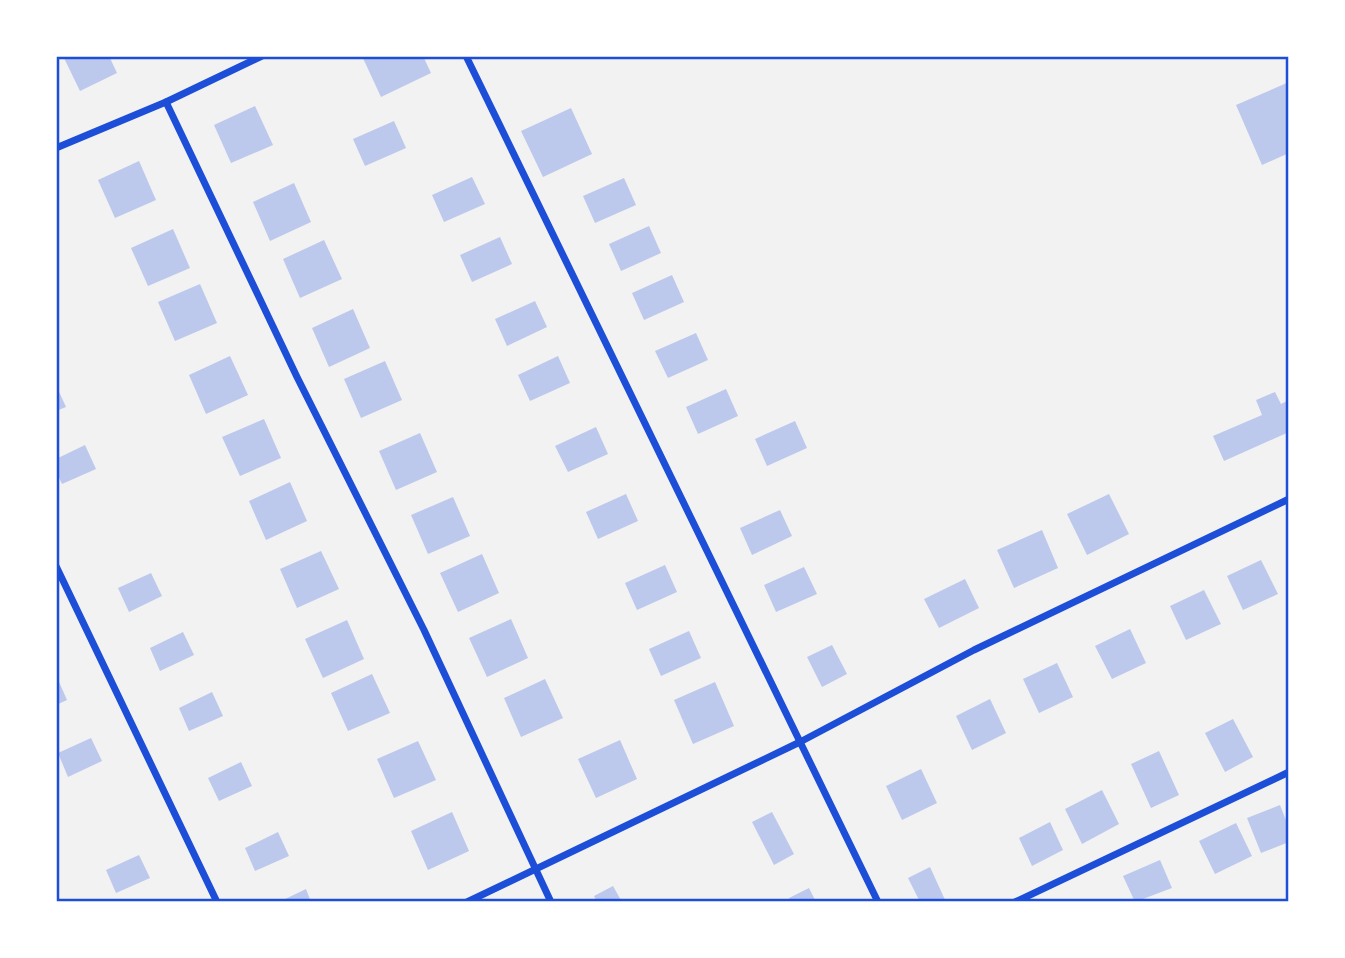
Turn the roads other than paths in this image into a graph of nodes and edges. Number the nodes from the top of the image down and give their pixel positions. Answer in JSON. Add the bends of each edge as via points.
{"nodes":[{"id":1,"x":262,"y":56,"type":"edge"},
{"id":2,"x":466,"y":56,"type":"edge"},
{"id":3,"x":166,"y":102,"type":"junction"},
{"id":4,"x":56,"y":148,"type":"edge"},
{"id":5,"x":1289,"y":499,"type":"edge"},
{"id":6,"x":56,"y":566,"type":"edge"},
{"id":7,"x":800,"y":742,"type":"junction"},
{"id":8,"x":1289,"y":772,"type":"edge"},
{"id":9,"x":533,"y":868,"type":"junction"},
{"id":10,"x":217,"y":902,"type":"edge"},
{"id":11,"x":467,"y":902,"type":"edge"},
{"id":12,"x":551,"y":902,"type":"edge"},
{"id":13,"x":878,"y":902,"type":"edge"},
{"id":14,"x":1015,"y":902,"type":"edge"}],
"edges":[{"from":1,"to":3,"type":"street"},
{"from":2,"to":7,"type":"street"},
{"from":3,"to":4,"type":"street"},
{"from":3,"to":9,"type":"street","via":[[424,630]]},
{"from":5,"to":7,"type":"street","via":[[974,650]]},
{"from":6,"to":10,"type":"street"},
{"from":7,"to":9,"type":"street"},
{"from":7,"to":13,"type":"street"},
{"from":8,"to":14,"type":"street"},
{"from":9,"to":11,"type":"street"},
{"from":9,"to":12,"type":"street"}]}
